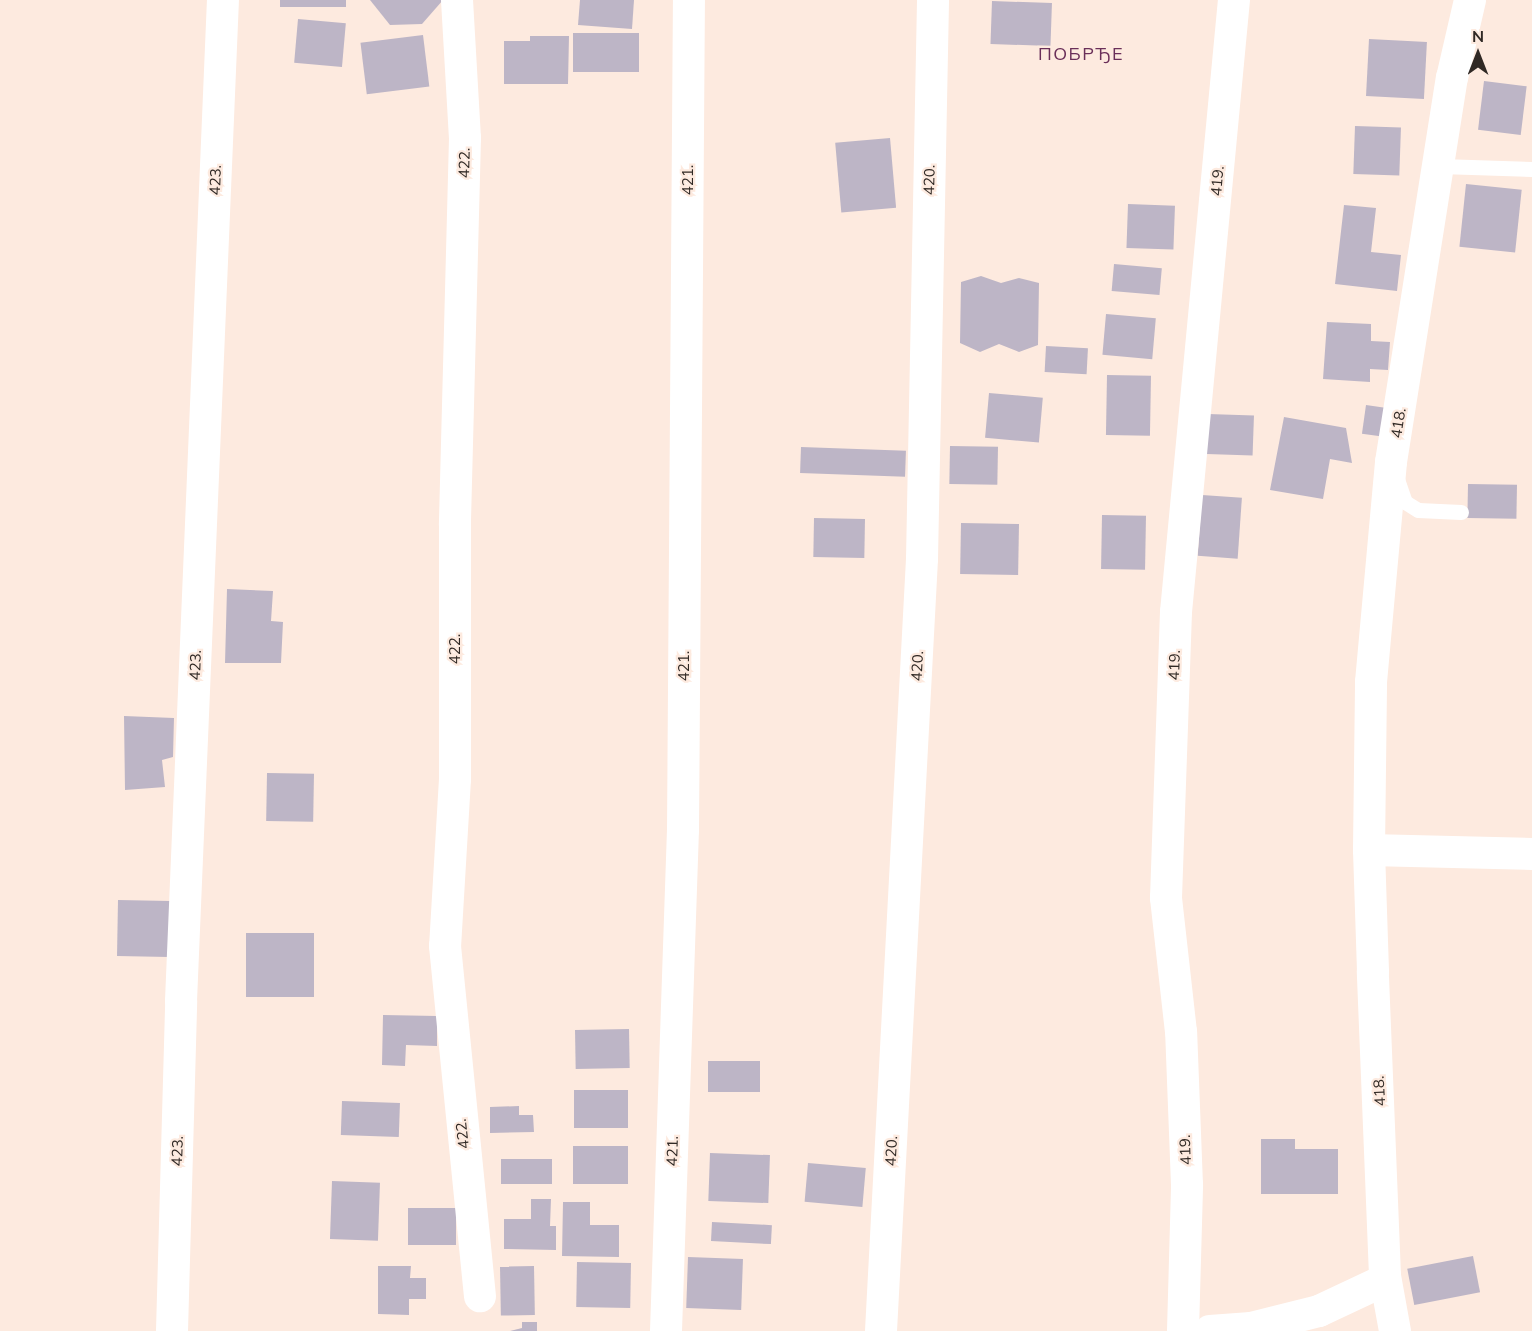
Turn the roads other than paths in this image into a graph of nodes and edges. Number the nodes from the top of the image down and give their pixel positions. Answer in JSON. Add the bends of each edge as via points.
{"nodes":[{"id":1,"x":223,"y":0,"type":"edge"},
{"id":2,"x":457,"y":0,"type":"edge"},
{"id":3,"x":689,"y":0,"type":"edge"},
{"id":4,"x":933,"y":0,"type":"edge"},
{"id":5,"x":1234,"y":0,"type":"edge"},
{"id":6,"x":1470,"y":0,"type":"edge"},
{"id":7,"x":1440,"y":166,"type":"junction"},
{"id":8,"x":1532,"y":169,"type":"edge"},
{"id":9,"x":1391,"y":462,"type":"junction"},
{"id":10,"x":1461,"y":512,"type":"dead end"},
{"id":11,"x":1369,"y":850,"type":"junction"},
{"id":12,"x":1532,"y":854,"type":"edge"},
{"id":13,"x":1385,"y":1280,"type":"junction"},
{"id":14,"x":480,"y":1296,"type":"dead end"},
{"id":15,"x":172,"y":1331,"type":"edge"},
{"id":16,"x":666,"y":1331,"type":"edge"},
{"id":17,"x":881,"y":1331,"type":"edge"},
{"id":18,"x":1183,"y":1331,"type":"edge"},
{"id":19,"x":1210,"y":1331,"type":"edge"},
{"id":20,"x":1395,"y":1331,"type":"edge"}],
"edges":[{"from":1,"to":15,"type":"street","name":"423.","via":[[182,977]]},
{"from":2,"to":14,"type":"street","name":"422.","via":[[465,138],[455,525],[455,779],[445,946]]},
{"from":3,"to":16,"type":"street","name":"421.","via":[[683,830]]},
{"from":4,"to":17,"type":"street","name":"420.","via":[[922,559]]},
{"from":5,"to":18,"type":"street","name":"419.","via":[[1176,612],[1166,898],[1181,1032],[1187,1185]]},
{"from":6,"to":7,"type":"street","name":"418.","via":[[1452,78]]},
{"from":7,"to":8,"type":"lane"},
{"from":7,"to":9,"type":"street","name":"418."},
{"from":9,"to":10,"type":"lane","via":[[1404,502],[1418,510]]},
{"from":9,"to":11,"type":"street","name":"418.","via":[[1371,681]]},
{"from":11,"to":12,"type":"street"},
{"from":11,"to":13,"type":"street","name":"418."},
{"from":13,"to":19,"type":"street","via":[[1319,1311],[1251,1328]]},
{"from":13,"to":20,"type":"street","name":"418."}]}
